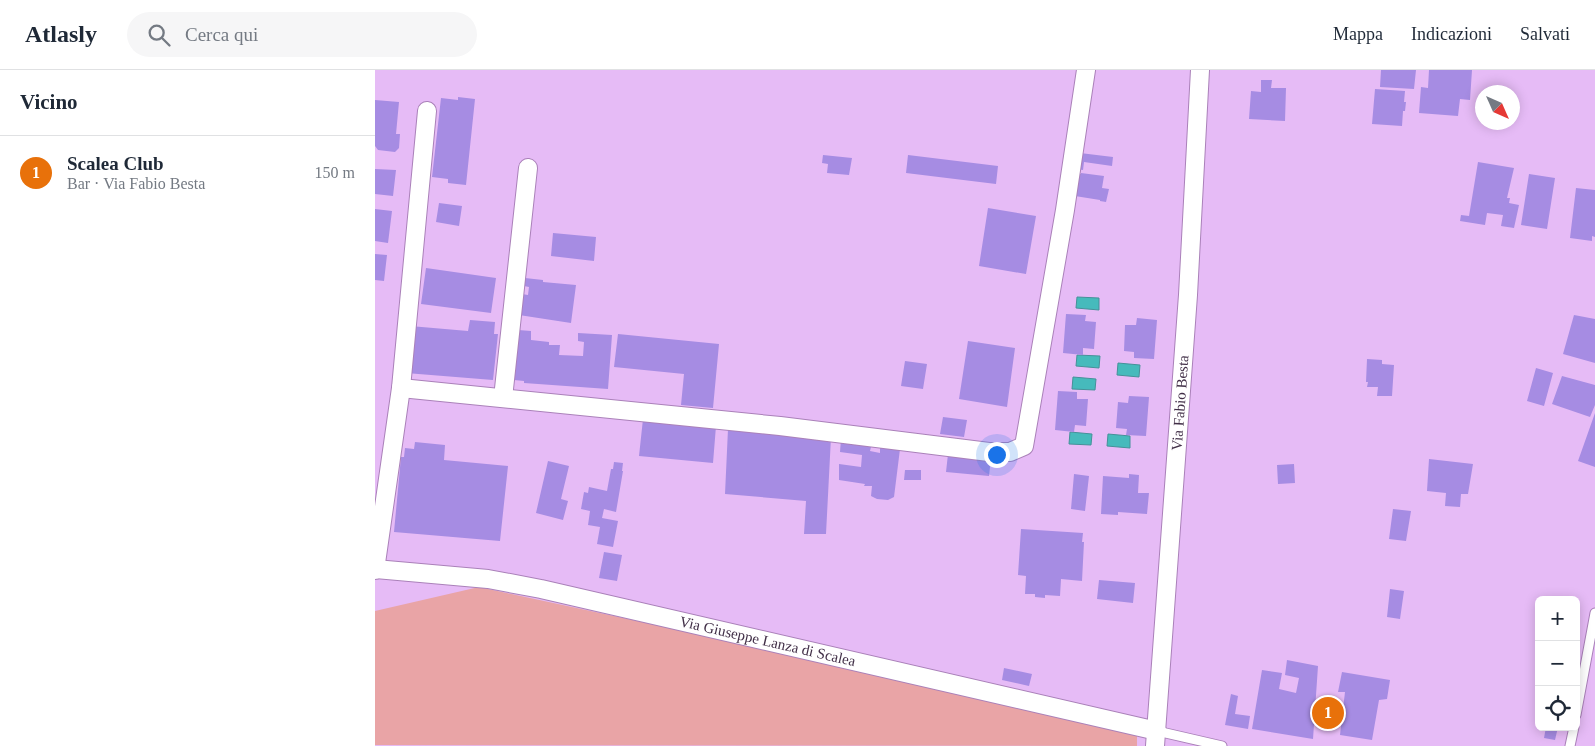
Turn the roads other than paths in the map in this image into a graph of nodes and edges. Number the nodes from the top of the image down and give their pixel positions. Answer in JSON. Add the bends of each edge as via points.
{"nodes":[{"id":1,"x":1085,"y":70,"type":"edge"},
{"id":2,"x":1200,"y":70,"type":"edge"},
{"id":3,"x":427,"y":111,"type":"dead end"},
{"id":4,"x":528,"y":168,"type":"dead end"},
{"id":5,"x":401,"y":388,"type":"junction"},
{"id":6,"x":503,"y":398,"type":"junction"},
{"id":7,"x":375,"y":569,"type":"edge"},
{"id":8,"x":1595,"y":613,"type":"edge"},
{"id":9,"x":1580,"y":694,"type":"edge"},
{"id":10,"x":1573,"y":731,"type":"edge"},
{"id":11,"x":1156,"y":740,"type":"edge"},
{"id":12,"x":1221,"y":746,"type":"edge"},
{"id":13,"x":1571,"y":746,"type":"edge"}],
"edges":[{"from":1,"to":6,"type":"street","via":[[1065,210],[1024,446],[1010,452],[989,452],[780,426]]},
{"from":2,"to":11,"type":"street","name":"Via Fabio Besta","via":[[1188,295]]},
{"from":3,"to":5,"type":"street"},
{"from":4,"to":6,"type":"street"},
{"from":5,"to":6,"type":"street"},
{"from":5,"to":7,"type":"street"},
{"from":7,"to":11,"type":"street","name":"Via Giuseppe Lanza di Scalea","via":[[489,579],[541,589]]},
{"from":8,"to":9,"type":"lane"},
{"from":10,"to":13,"type":"lane"},
{"from":11,"to":12,"type":"lane"}]}
